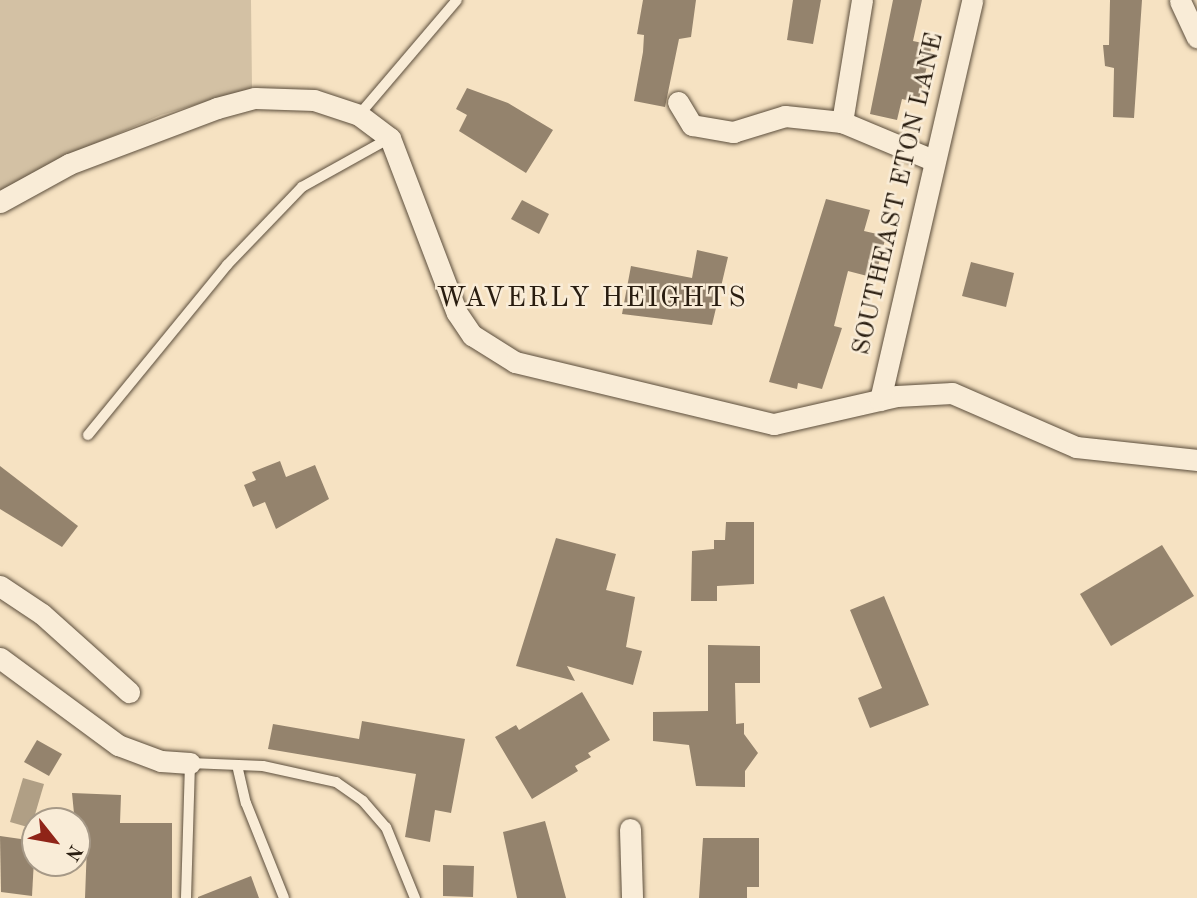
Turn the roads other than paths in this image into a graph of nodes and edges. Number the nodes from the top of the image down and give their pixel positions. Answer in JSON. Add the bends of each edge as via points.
{"nodes":[{"id":1,"x":457,"y":0,"type":"edge"},
{"id":2,"x":862,"y":0,"type":"edge"},
{"id":3,"x":972,"y":0,"type":"edge"},
{"id":4,"x":1180,"y":1,"type":"edge"},
{"id":5,"x":1197,"y":37,"type":"edge"},
{"id":6,"x":678,"y":102,"type":"dead end"},
{"id":7,"x":359,"y":115,"type":"junction"},
{"id":8,"x":842,"y":122,"type":"junction"},
{"id":9,"x":390,"y":138,"type":"junction"},
{"id":10,"x":933,"y":160,"type":"junction"},
{"id":11,"x":0,"y":202,"type":"edge"},
{"id":12,"x":880,"y":400,"type":"junction"},
{"id":13,"x":88,"y":435,"type":"dead end"},
{"id":14,"x":1197,"y":460,"type":"edge"},
{"id":15,"x":0,"y":586,"type":"edge"},
{"id":16,"x":0,"y":658,"type":"edge"},
{"id":17,"x":129,"y":692,"type":"dead end"},
{"id":18,"x":190,"y":763,"type":"junction"},
{"id":19,"x":237,"y":765,"type":"junction"},
{"id":20,"x":630,"y":829,"type":"dead end"},
{"id":21,"x":186,"y":898,"type":"edge"},
{"id":22,"x":284,"y":898,"type":"edge"},
{"id":23,"x":415,"y":898,"type":"edge"},
{"id":24,"x":632,"y":898,"type":"edge"}],
"edges":[{"from":1,"to":7,"type":"lane"},
{"from":2,"to":8,"type":"street"},
{"from":3,"to":10,"type":"street","name":"SOUTHEAST ETON LANE"},
{"from":4,"to":5,"type":"street"},
{"from":6,"to":8,"type":"street","via":[[692,125],[733,132],[785,116]]},
{"from":7,"to":9,"type":"street"},
{"from":7,"to":11,"type":"street","via":[[314,100],[256,98],[69,164]]},
{"from":8,"to":10,"type":"street"},
{"from":9,"to":12,"type":"street","via":[[447,291],[472,335],[492,352],[744,421],[774,424]]},
{"from":9,"to":13,"type":"lane","via":[[302,187],[227,265]]},
{"from":10,"to":12,"type":"street","name":"SOUTHEAST ETON LANE"},
{"from":12,"to":14,"type":"street","via":[[952,393],[1076,447]]},
{"from":15,"to":17,"type":"street","via":[[42,614]]},
{"from":16,"to":18,"type":"street","via":[[118,745],[161,761]]},
{"from":18,"to":19,"type":"lane"},
{"from":18,"to":21,"type":"lane"},
{"from":19,"to":22,"type":"lane","via":[[246,803]]},
{"from":19,"to":23,"type":"lane","via":[[304,772],[336,782],[363,801],[386,827]]},
{"from":20,"to":24,"type":"street"}]}
